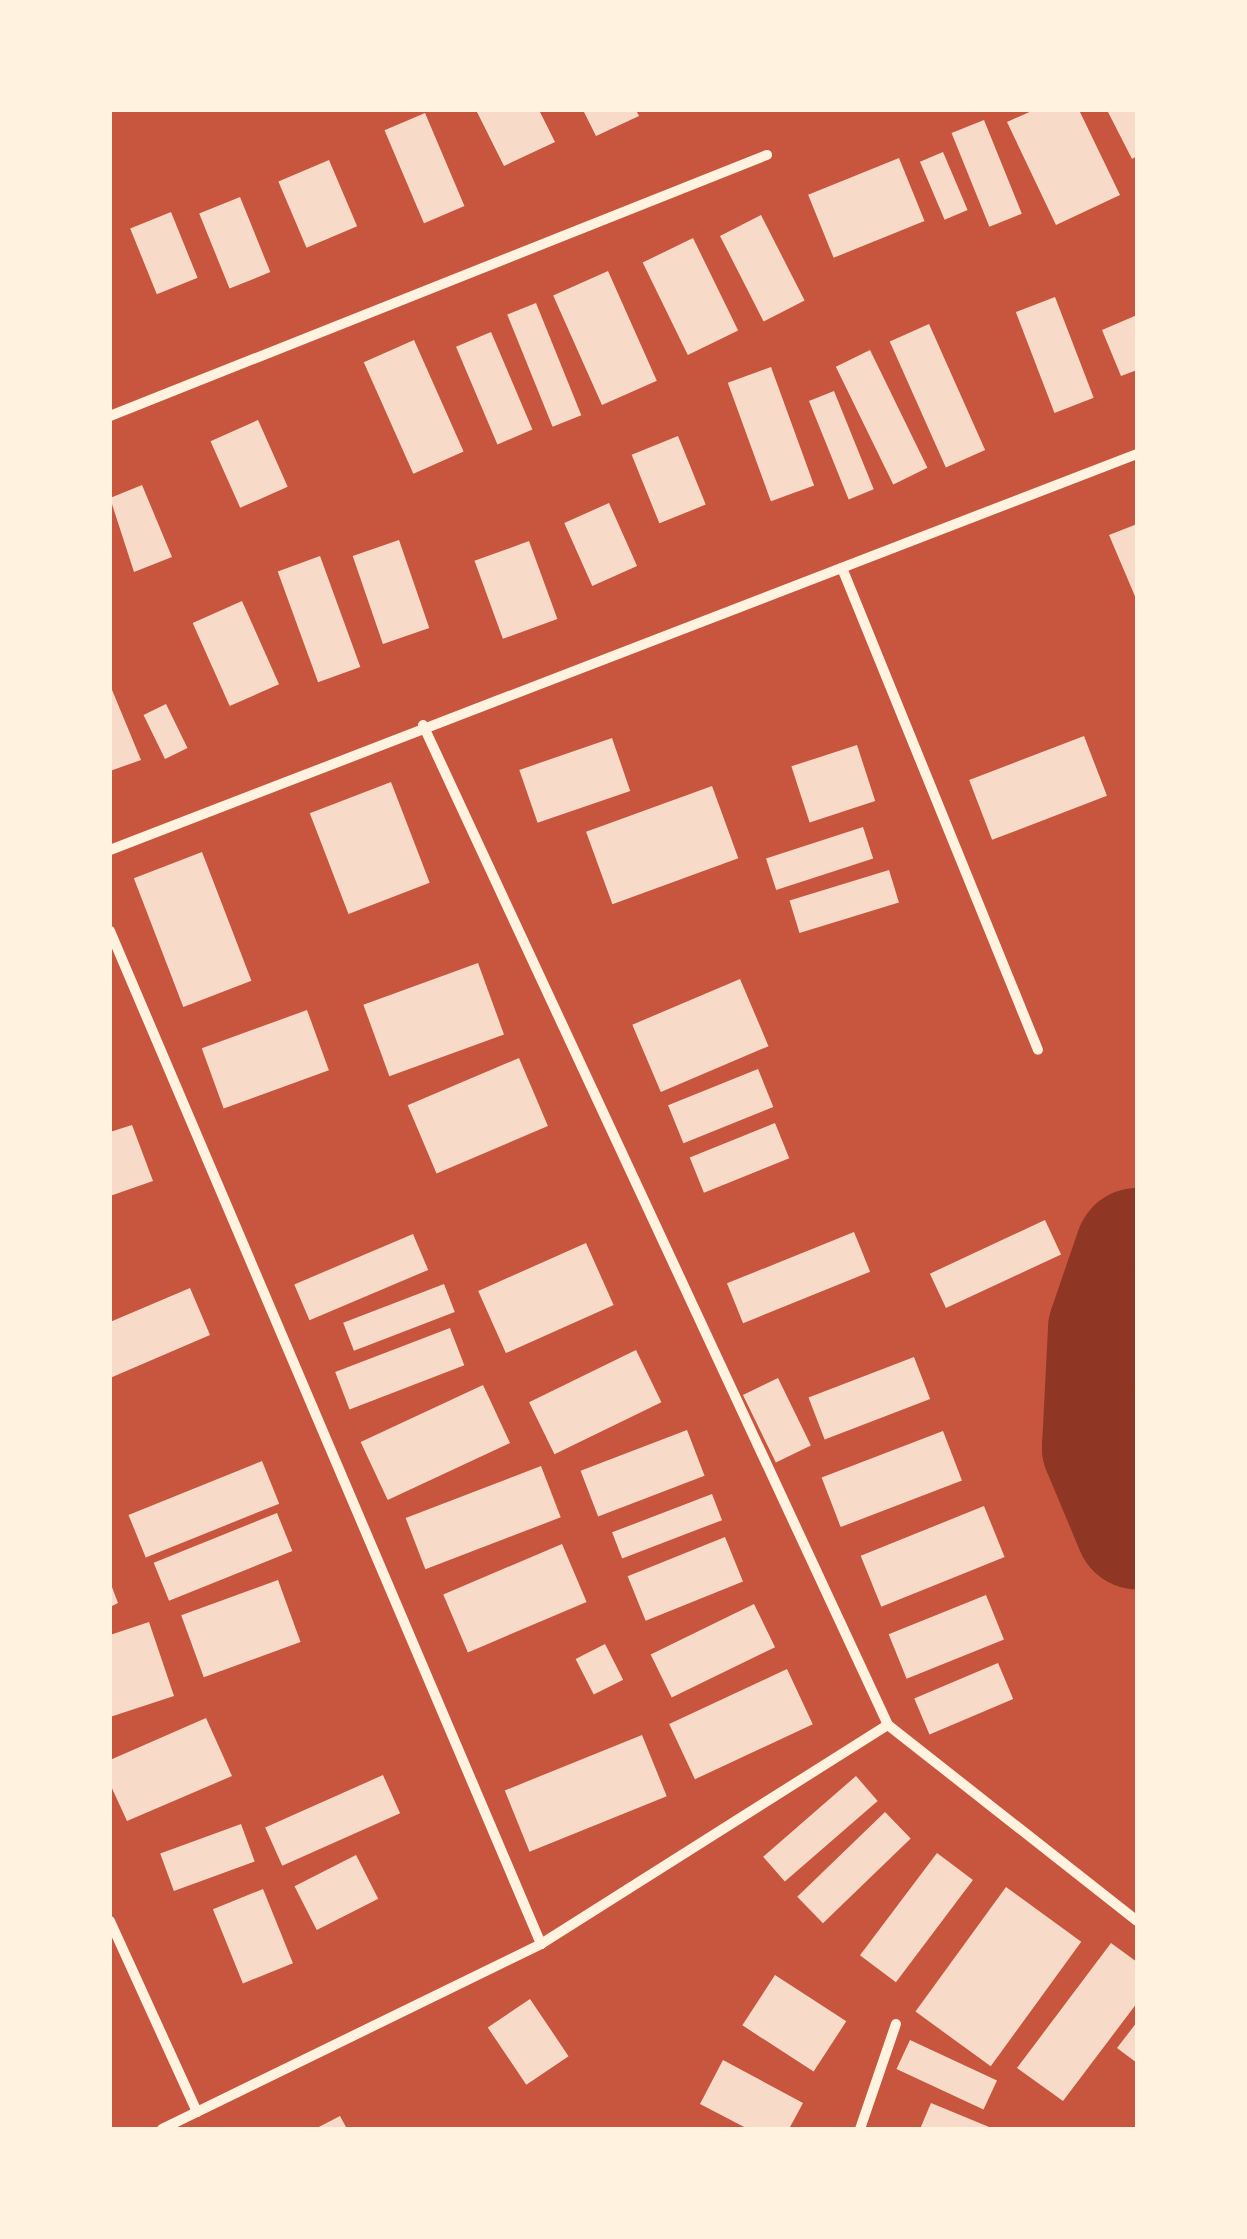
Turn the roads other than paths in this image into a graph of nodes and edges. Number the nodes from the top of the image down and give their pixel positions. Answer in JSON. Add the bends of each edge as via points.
{"nodes":[{"id":1,"x":767,"y":156,"type":"dead end"},
{"id":2,"x":110,"y":416,"type":"edge"},
{"id":3,"x":1137,"y":454,"type":"edge"},
{"id":4,"x":842,"y":568,"type":"junction"},
{"id":5,"x":422,"y":725,"type":"junction"},
{"id":6,"x":110,"y":850,"type":"edge"},
{"id":7,"x":110,"y":931,"type":"edge"},
{"id":8,"x":1038,"y":1050,"type":"dead end"},
{"id":9,"x":888,"y":1726,"type":"junction"},
{"id":10,"x":110,"y":1921,"type":"edge"},
{"id":11,"x":1137,"y":1921,"type":"edge"},
{"id":12,"x":541,"y":1944,"type":"junction"},
{"id":13,"x":896,"y":2024,"type":"dead end"},
{"id":14,"x":198,"y":2112,"type":"junction"},
{"id":15,"x":162,"y":2129,"type":"edge"},
{"id":16,"x":860,"y":2129,"type":"edge"}],
"edges":[{"from":1,"to":2,"type":"street"},
{"from":3,"to":4,"type":"street"},
{"from":4,"to":5,"type":"street"},
{"from":4,"to":8,"type":"street"},
{"from":5,"to":6,"type":"street"},
{"from":5,"to":9,"type":"street"},
{"from":7,"to":12,"type":"street"},
{"from":9,"to":11,"type":"street"},
{"from":9,"to":12,"type":"street"},
{"from":10,"to":14,"type":"street"},
{"from":12,"to":14,"type":"street"},
{"from":13,"to":16,"type":"street"},
{"from":14,"to":15,"type":"street"}]}
